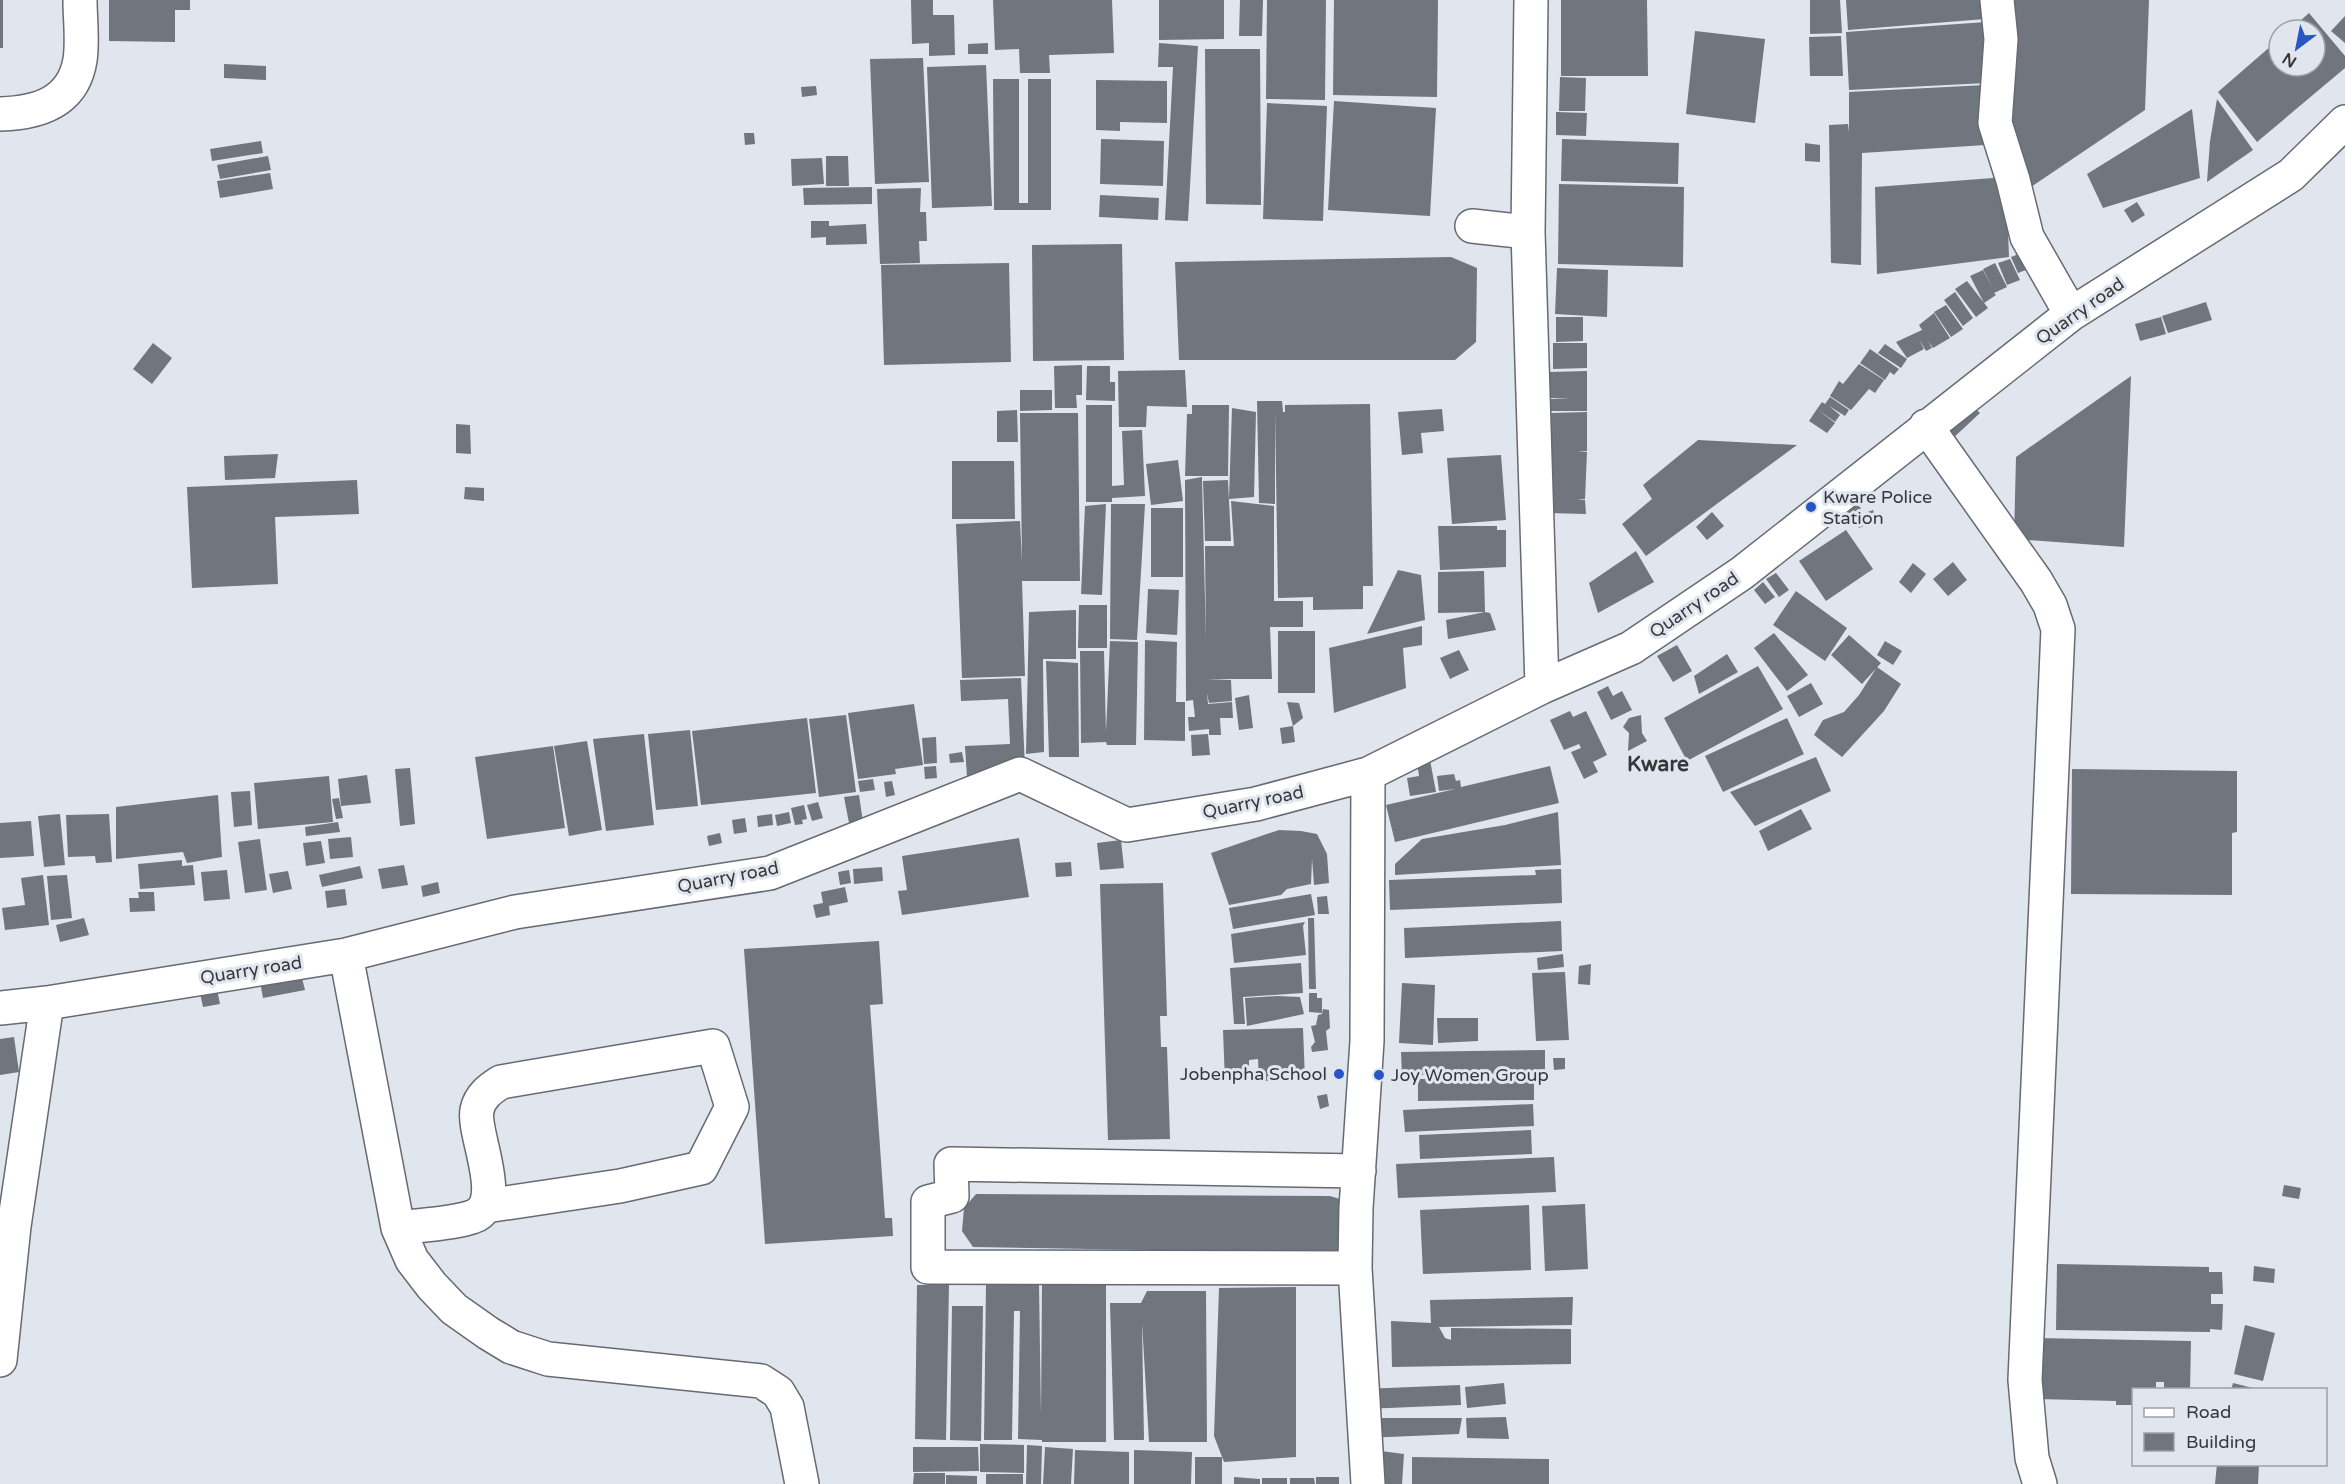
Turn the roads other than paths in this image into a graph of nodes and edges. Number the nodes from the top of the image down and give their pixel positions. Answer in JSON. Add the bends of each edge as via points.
{"nodes":[{"id":1,"x":80,"y":0,"type":"edge"},
{"id":2,"x":1531,"y":0,"type":"edge"},
{"id":3,"x":1997,"y":0,"type":"edge"},
{"id":4,"x":0,"y":114,"type":"edge"},
{"id":5,"x":2345,"y":122,"type":"edge"},
{"id":6,"x":1472,"y":226,"type":"dead end"},
{"id":7,"x":1528,"y":232,"type":"junction"},
{"id":8,"x":2071,"y":314,"type":"junction"},
{"id":9,"x":1926,"y":426,"type":"junction"},
{"id":10,"x":1542,"y":687,"type":"junction"},
{"id":11,"x":1368,"y":774,"type":"junction"},
{"id":12,"x":346,"y":955,"type":"junction"},
{"id":13,"x":47,"y":1003,"type":"junction"},
{"id":14,"x":0,"y":1008,"type":"edge"},
{"id":15,"x":1359,"y":1171,"type":"junction"},
{"id":16,"x":486,"y":1206,"type":"junction"},
{"id":17,"x":7,"y":1226,"type":"edge"},
{"id":18,"x":398,"y":1228,"type":"junction"},
{"id":19,"x":1355,"y":1268,"type":"junction"},
{"id":20,"x":0,"y":1360,"type":"edge"},
{"id":21,"x":802,"y":1484,"type":"edge"},
{"id":22,"x":1368,"y":1484,"type":"edge"},
{"id":23,"x":2040,"y":1484,"type":"edge"}],
"edges":[{"from":1,"to":4,"type":"street","via":[[80,61],[70,85],[54,103],[25,113]]},
{"from":2,"to":7,"type":"street"},
{"from":3,"to":8,"type":"street","via":[[2001,39],[1995,123],[2027,237]]},
{"from":5,"to":8,"type":"street","name":"Quarry road","via":[[2290,175]]},
{"from":6,"to":7,"type":"street"},
{"from":7,"to":10,"type":"street"},
{"from":8,"to":9,"type":"street","name":"Quarry road"},
{"from":9,"to":10,"type":"street","name":"Quarry road","via":[[1723,585],[1630,648]]},
{"from":9,"to":23,"type":"street","via":[[2037,581],[2058,629],[2025,1380],[2032,1458]]},
{"from":10,"to":11,"type":"street","name":"Quarry road"},
{"from":11,"to":12,"type":"street","name":"Quarry road","via":[[1256,804],[1127,825],[1020,774],[770,873],[515,912]]},
{"from":11,"to":15,"type":"street","via":[[1367,1041]]},
{"from":12,"to":13,"type":"street","name":"Quarry road"},
{"from":12,"to":18,"type":"street"},
{"from":13,"to":14,"type":"street","name":"Quarry road"},
{"from":13,"to":17,"type":"street"},
{"from":15,"to":19,"type":"street"},
{"from":15,"to":19,"type":"street","via":[[951,1164],[952,1196],[928,1202],[928,1267]]},
{"from":16,"to":16,"type":"street","via":[[489,1189],[477,1110],[486,1092],[501,1082],[713,1046],[732,1107],[701,1168],[620,1186]]},
{"from":16,"to":18,"type":"street","via":[[473,1217]]},
{"from":17,"to":20,"type":"street"},
{"from":18,"to":21,"type":"street","via":[[412,1260],[432,1286],[454,1309],[511,1347],[548,1359],[761,1381],[778,1392],[787,1407]]},
{"from":19,"to":22,"type":"street"}]}
